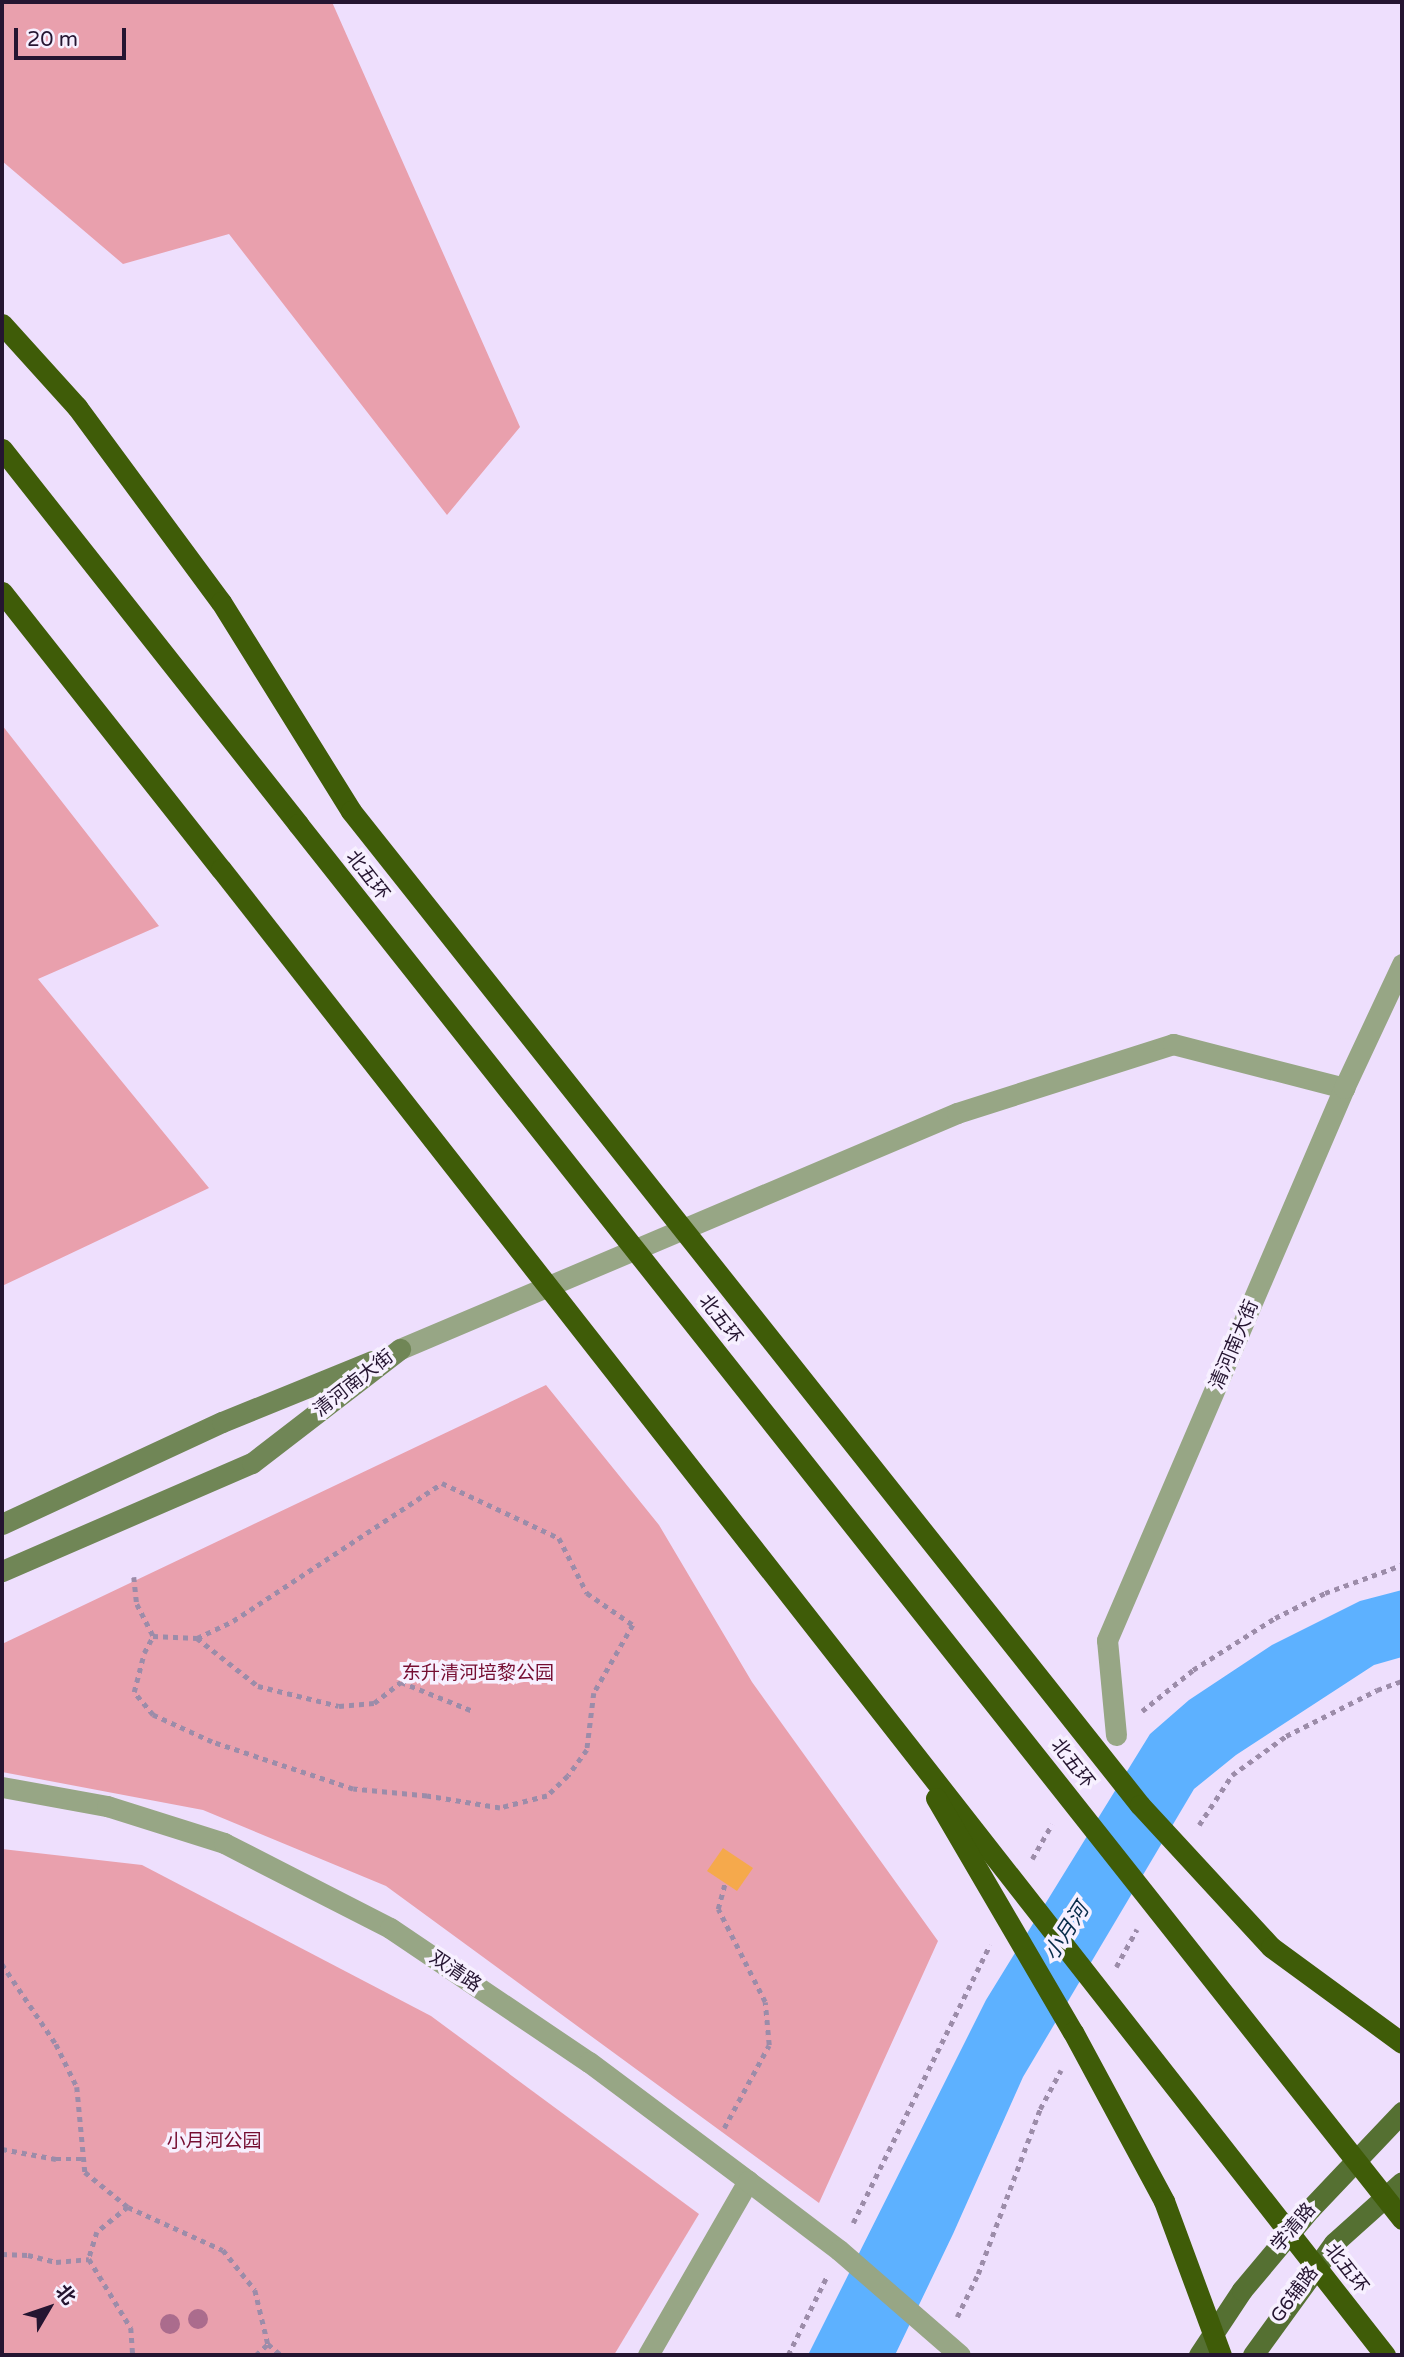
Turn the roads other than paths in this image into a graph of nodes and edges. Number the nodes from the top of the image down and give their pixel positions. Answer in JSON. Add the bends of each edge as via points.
{"nodes":[{"id":1,"x":2,"y":324,"type":"edge"},
{"id":2,"x":2,"y":449,"type":"edge"},
{"id":3,"x":2,"y":592,"type":"edge"},
{"id":4,"x":1402,"y":964,"type":"edge"},
{"id":5,"x":1344,"y":1088,"type":"junction"},
{"id":6,"x":400,"y":1349,"type":"junction"},
{"id":7,"x":2,"y":1524,"type":"edge"},
{"id":8,"x":2,"y":1572,"type":"edge"},
{"id":9,"x":894,"y":1727,"type":"junction"},
{"id":10,"x":1116,"y":1735,"type":"dead end"},
{"id":11,"x":2,"y":1787,"type":"edge"},
{"id":12,"x":1402,"y":2043,"type":"edge"},
{"id":13,"x":1402,"y":2112,"type":"edge"},
{"id":14,"x":748,"y":2181,"type":"junction"},
{"id":15,"x":1402,"y":2182,"type":"edge"},
{"id":16,"x":1402,"y":2218,"type":"edge"},
{"id":17,"x":952,"y":2350,"type":"edge"},
{"id":18,"x":648,"y":2355,"type":"edge"},
{"id":19,"x":1199,"y":2355,"type":"edge"},
{"id":20,"x":1221,"y":2355,"type":"edge"},
{"id":21,"x":1253,"y":2355,"type":"edge"},
{"id":22,"x":1385,"y":2355,"type":"edge"}],
"edges":[{"from":1,"to":12,"type":"highway","bridge":true,"via":[[77,407],[221,602],[351,811],[1140,1805],[1271,1947]]},
{"from":2,"to":16,"type":"highway","name":"北五环","bridge":true},
{"from":3,"to":9,"type":"highway","name":"北五环","bridge":true},
{"from":4,"to":5,"type":"street","name":"清河南大街"},
{"from":5,"to":6,"type":"street","via":[[1173,1044],[957,1113]]},
{"from":5,"to":10,"type":"street","name":"清河南大街","via":[[1107,1640]]},
{"from":6,"to":7,"type":"main road","name":"清河南大街","via":[[222,1422]]},
{"from":6,"to":8,"type":"main road","name":"清河南大街","via":[[252,1463]]},
{"from":9,"to":20,"type":"highway","bridge":true,"via":[[1073,2032],[1164,2201]]},
{"from":9,"to":22,"type":"highway","name":"北五环","bridge":true},
{"from":11,"to":14,"type":"street","name":"双清路","via":[[107,1806],[224,1843],[379,1922],[589,2062]]},
{"from":13,"to":19,"type":"main road","name":"学清路","via":[[1259,2270]]},
{"from":14,"to":17,"type":"street","name":"双清路","via":[[839,2250]]},
{"from":14,"to":18,"type":"street"},
{"from":15,"to":21,"type":"main road","name":"G6辅路","via":[[1334,2243]]}]}
